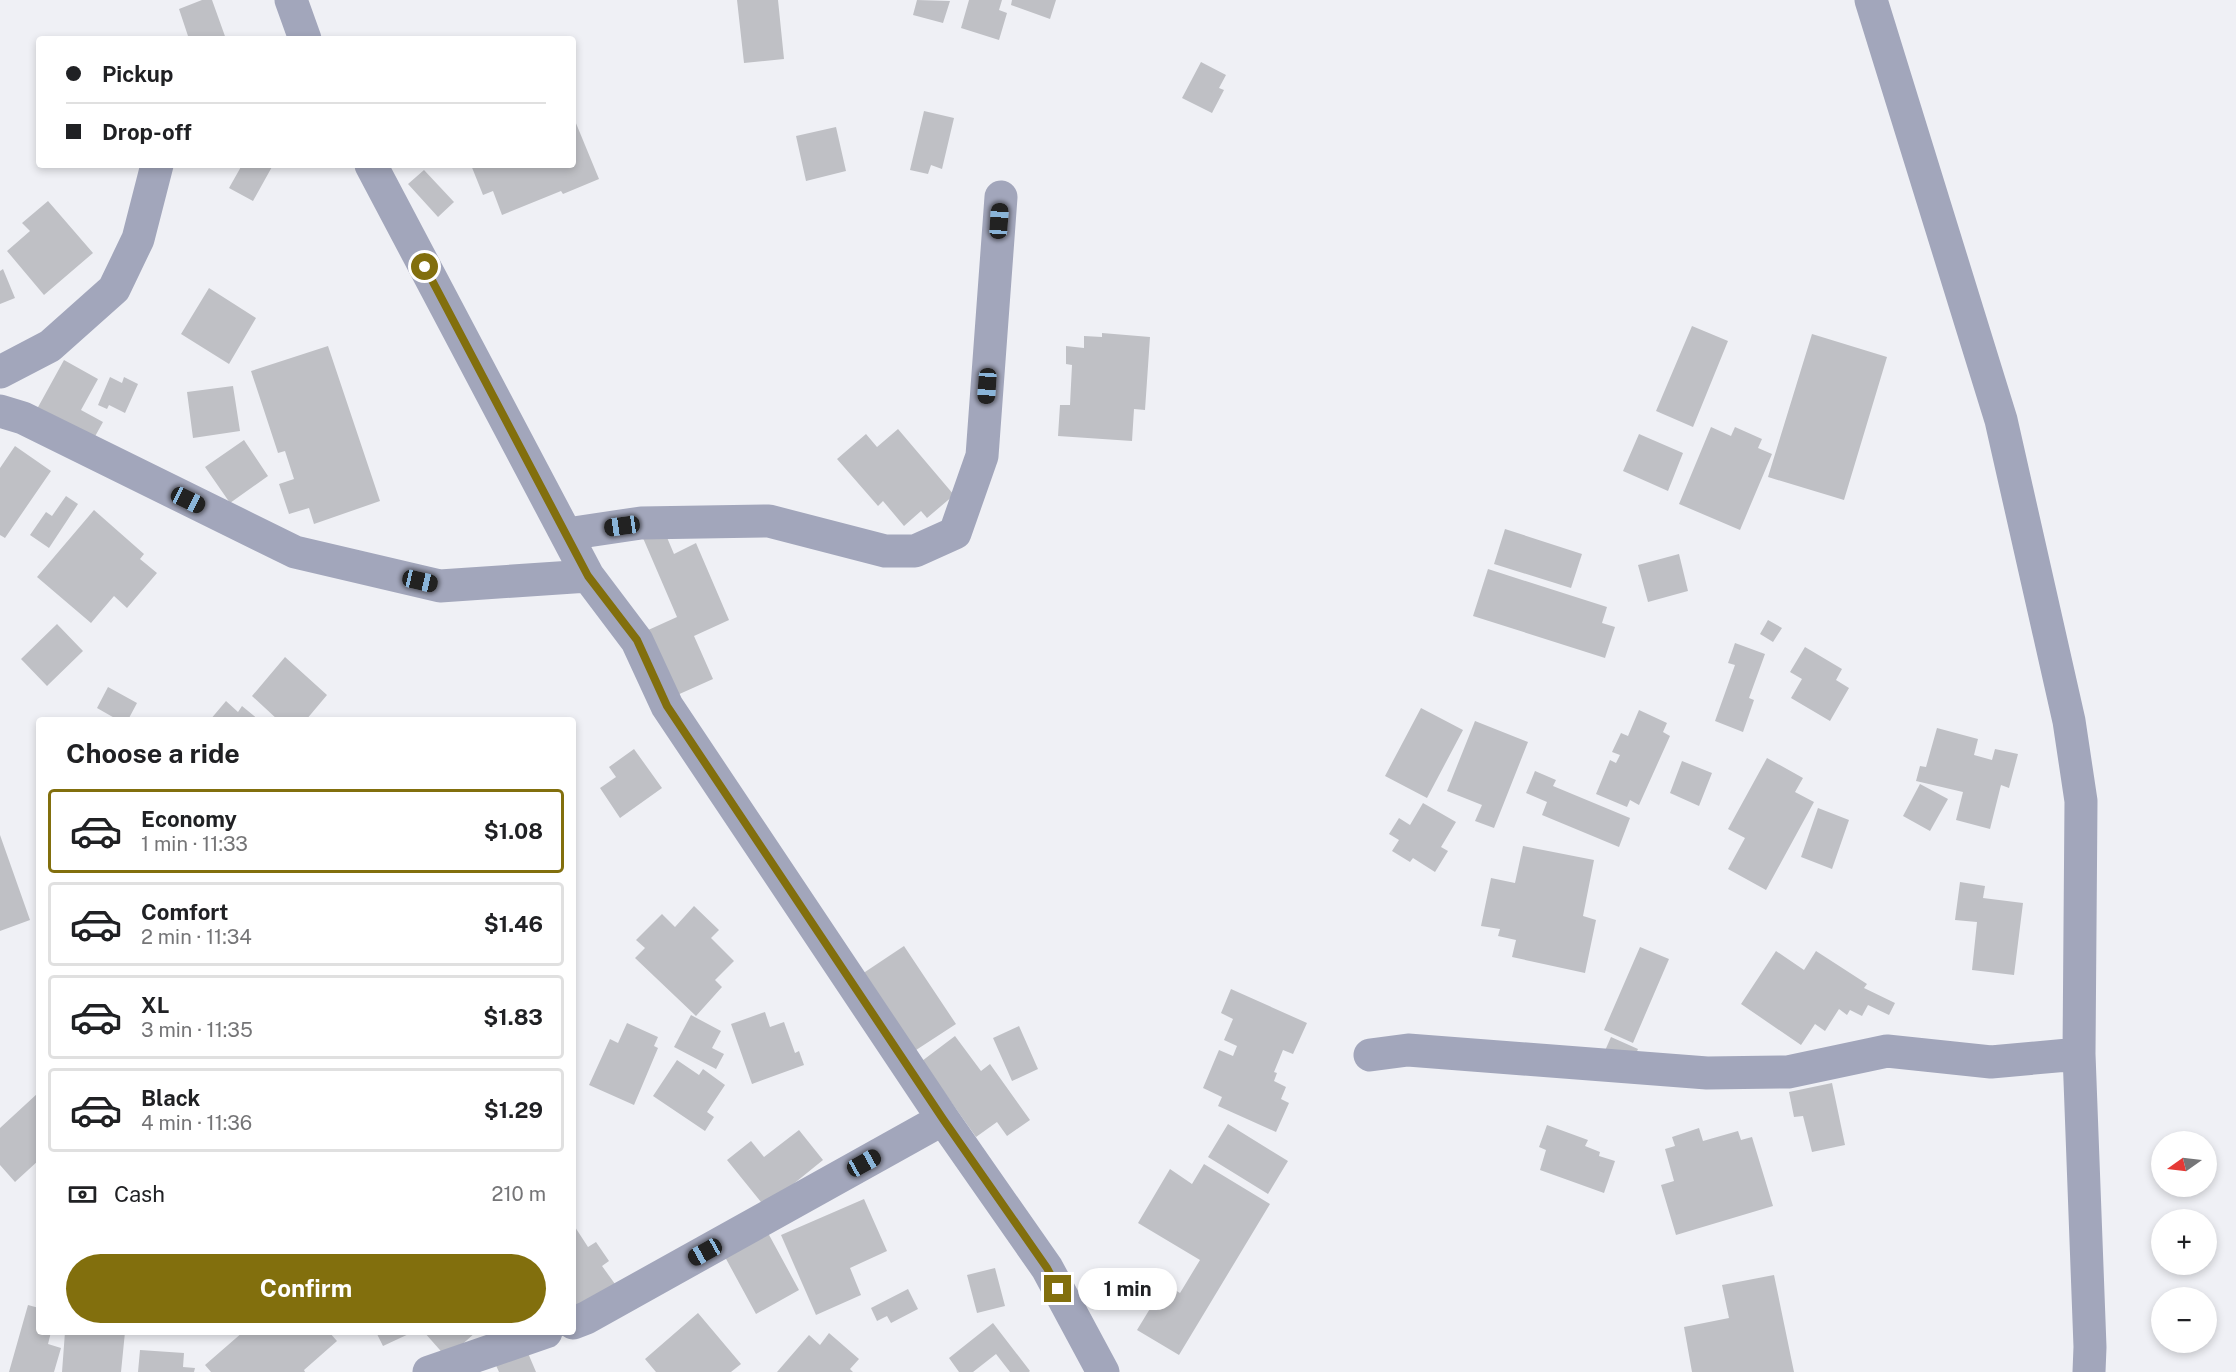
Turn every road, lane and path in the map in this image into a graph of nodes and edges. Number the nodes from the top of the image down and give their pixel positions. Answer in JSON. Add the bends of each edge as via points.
{"nodes":[{"id":1,"x":291,"y":0,"type":"edge"},
{"id":2,"x":1871,"y":0,"type":"edge"},
{"id":3,"x":304,"y":36,"type":"edge"},
{"id":4,"x":156,"y":168,"type":"edge"},
{"id":5,"x":373,"y":168,"type":"edge"},
{"id":6,"x":1001,"y":197,"type":"dead end"},
{"id":7,"x":0,"y":372,"type":"edge"},
{"id":8,"x":0,"y":411,"type":"edge"},
{"id":9,"x":567,"y":534,"type":"junction"},
{"id":10,"x":588,"y":576,"type":"junction"},
{"id":11,"x":2079,"y":1054,"type":"junction"},
{"id":12,"x":1370,"y":1055,"type":"dead end"},
{"id":13,"x":943,"y":1119,"type":"junction"},
{"id":14,"x":576,"y":1322,"type":"edge"},
{"id":15,"x":537,"y":1335,"type":"edge"},
{"id":16,"x":429,"y":1372,"type":"edge"},
{"id":17,"x":1103,"y":1372,"type":"edge"},
{"id":18,"x":2089,"y":1372,"type":"edge"}],
"edges":[{"from":1,"to":3,"type":"street"},
{"from":2,"to":11,"type":"street","via":[[2001,420],[2069,721],[2081,801]]},
{"from":4,"to":7,"type":"street","via":[[138,239],[114,290],[50,346]]},
{"from":5,"to":9,"type":"street"},
{"from":6,"to":9,"type":"street","via":[[982,456],[955,533],[915,551],[885,551],[769,521],[640,523]]},
{"from":8,"to":10,"type":"street","via":[[23,418],[295,552],[440,586]]},
{"from":9,"to":10,"type":"street"},
{"from":10,"to":13,"type":"street","via":[[637,640],[667,706]]},
{"from":11,"to":12,"type":"street","via":[[1991,1062],[1887,1051],[1788,1072],[1719,1073],[1408,1050]]},
{"from":11,"to":18,"type":"street"},
{"from":13,"to":14,"type":"street"},
{"from":13,"to":17,"type":"street","via":[[1047,1268]]},
{"from":15,"to":16,"type":"street"}]}
